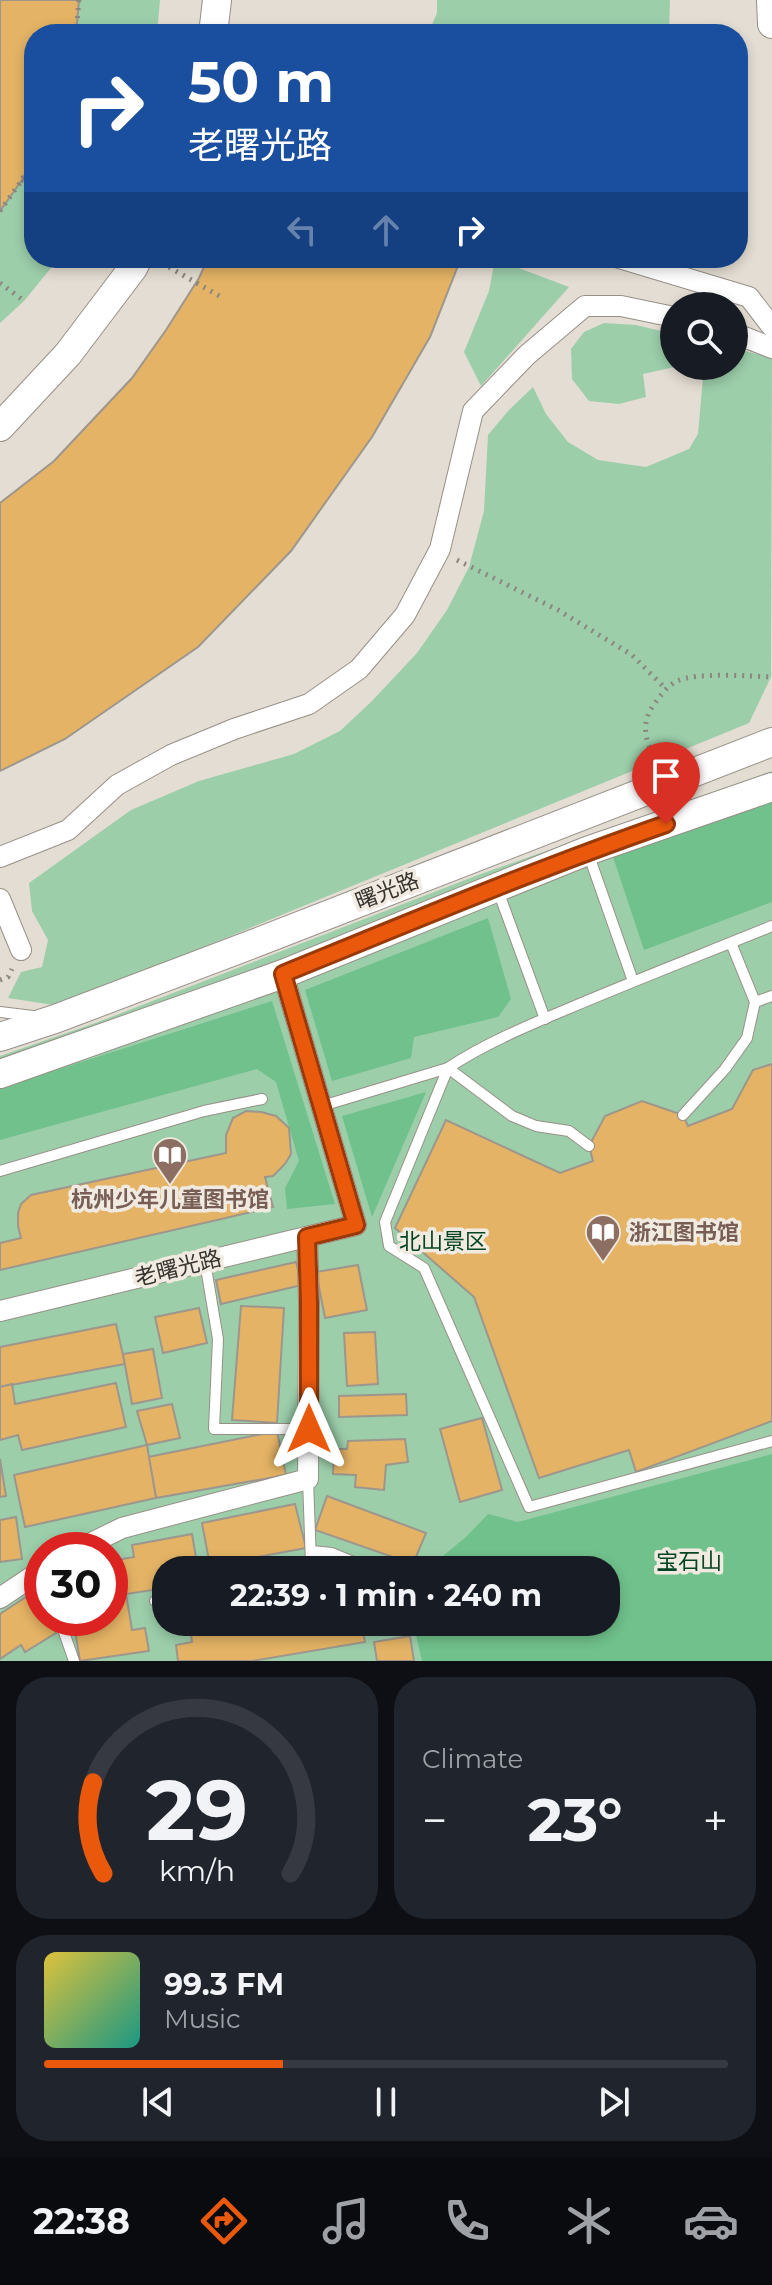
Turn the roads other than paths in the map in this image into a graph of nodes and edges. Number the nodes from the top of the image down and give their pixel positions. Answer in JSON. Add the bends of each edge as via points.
{"nodes":[{"id":1,"x":217,"y":0,"type":"edge"},
{"id":2,"x":771,"y":0,"type":"edge"},
{"id":3,"x":214,"y":24,"type":"edge"},
{"id":4,"x":772,"y":24,"type":"edge"},
{"id":5,"x":132,"y":268,"type":"edge"},
{"id":6,"x":652,"y":268,"type":"edge"},
{"id":7,"x":660,"y":314,"type":"edge"},
{"id":8,"x":772,"y":327,"type":"edge"},
{"id":9,"x":748,"y":339,"type":"edge"},
{"id":10,"x":772,"y":348,"type":"edge"},
{"id":11,"x":0,"y":427,"type":"edge"},
{"id":12,"x":772,"y":742,"type":"edge"},
{"id":13,"x":772,"y":787,"type":"edge"},
{"id":14,"x":587,"y":851,"type":"junction"},
{"id":15,"x":0,"y":857,"type":"edge"},
{"id":16,"x":497,"y":887,"type":"junction"},
{"id":17,"x":0,"y":899,"type":"edge"},
{"id":18,"x":772,"y":926,"type":"edge"},
{"id":19,"x":731,"y":943,"type":"junction"},
{"id":20,"x":21,"y":950,"type":"dead end"},
{"id":21,"x":283,"y":974,"type":"junction"},
{"id":22,"x":633,"y":981,"type":"junction"},
{"id":23,"x":772,"y":996,"type":"edge"},
{"id":24,"x":755,"y":1002,"type":"junction"},
{"id":25,"x":0,"y":1012,"type":"edge"},
{"id":26,"x":55,"y":1019,"type":"junction"},
{"id":27,"x":545,"y":1019,"type":"junction"},
{"id":28,"x":0,"y":1037,"type":"edge"},
{"id":29,"x":448,"y":1068,"type":"junction"},
{"id":30,"x":0,"y":1074,"type":"edge"},
{"id":31,"x":262,"y":1099,"type":"dead end"},
{"id":32,"x":322,"y":1106,"type":"junction"},
{"id":33,"x":683,"y":1115,"type":"dead end"},
{"id":34,"x":589,"y":1146,"type":"dead end"},
{"id":35,"x":0,"y":1171,"type":"edge"},
{"id":36,"x":307,"y":1237,"type":"junction"},
{"id":37,"x":205,"y":1262,"type":"junction"},
{"id":38,"x":0,"y":1311,"type":"edge"},
{"id":39,"x":309,"y":1429,"type":"junction"},
{"id":40,"x":772,"y":1441,"type":"edge"},
{"id":41,"x":308,"y":1479,"type":"junction"},
{"id":42,"x":114,"y":1532,"type":"edge"},
{"id":43,"x":311,"y":1551,"type":"junction"},
{"id":44,"x":311,"y":1556,"type":"edge"},
{"id":45,"x":339,"y":1556,"type":"edge"},
{"id":46,"x":24,"y":1582,"type":"edge"},
{"id":47,"x":0,"y":1598,"type":"edge"},
{"id":48,"x":65,"y":1636,"type":"edge"},
{"id":49,"x":74,"y":1661,"type":"edge"}],
"edges":[{"from":1,"to":3,"type":"main road"},
{"from":2,"to":4,"type":"main road"},
{"from":5,"to":11,"type":"main road","via":[[68,354]]},
{"from":6,"to":8,"type":"street","via":[[749,297]]},
{"from":7,"to":15,"type":"street","via":[[585,306],[473,411],[440,549],[405,615],[359,669],[309,704],[171,755],[117,785],[68,830]]},
{"from":9,"to":10,"type":"street"},
{"from":12,"to":26,"type":"main road","name":"曙光路"},
{"from":13,"to":14,"type":"main road","name":"曙光路"},
{"from":14,"to":16,"type":"main road","name":"曙光路"},
{"from":14,"to":22,"type":"lane"},
{"from":16,"to":21,"type":"main road","name":"曙光路"},
{"from":16,"to":27,"type":"lane"},
{"from":17,"to":20,"type":"street"},
{"from":18,"to":19,"type":"lane"},
{"from":19,"to":22,"type":"lane"},
{"from":19,"to":24,"type":"lane"},
{"from":21,"to":30,"type":"main road","name":"曙光路"},
{"from":21,"to":32,"type":"street"},
{"from":22,"to":27,"type":"lane"},
{"from":23,"to":24,"type":"lane"},
{"from":24,"to":33,"type":"lane","via":[[747,1038]]},
{"from":25,"to":26,"type":"lane"},
{"from":26,"to":28,"type":"main road","name":"曙光路"},
{"from":27,"to":29,"type":"lane"},
{"from":29,"to":32,"type":"lane"},
{"from":29,"to":34,"type":"lane","via":[[512,1116],[569,1131]]},
{"from":29,"to":40,"type":"lane","via":[[385,1222],[389,1246],[424,1268],[529,1507]]},
{"from":31,"to":35,"type":"lane"},
{"from":32,"to":36,"type":"street","name":"老曙光路","via":[[356,1225]]},
{"from":36,"to":37,"type":"street","name":"老曙光路"},
{"from":36,"to":39,"type":"street"},
{"from":37,"to":38,"type":"street","name":"老曙光路"},
{"from":37,"to":39,"type":"lane","via":[[218,1339],[214,1429]]},
{"from":39,"to":41,"type":"street"},
{"from":41,"to":42,"type":"street"},
{"from":41,"to":43,"type":"lane"},
{"from":43,"to":44,"type":"lane"},
{"from":43,"to":45,"type":"lane"},
{"from":46,"to":47,"type":"street"},
{"from":48,"to":49,"type":"lane"}]}
